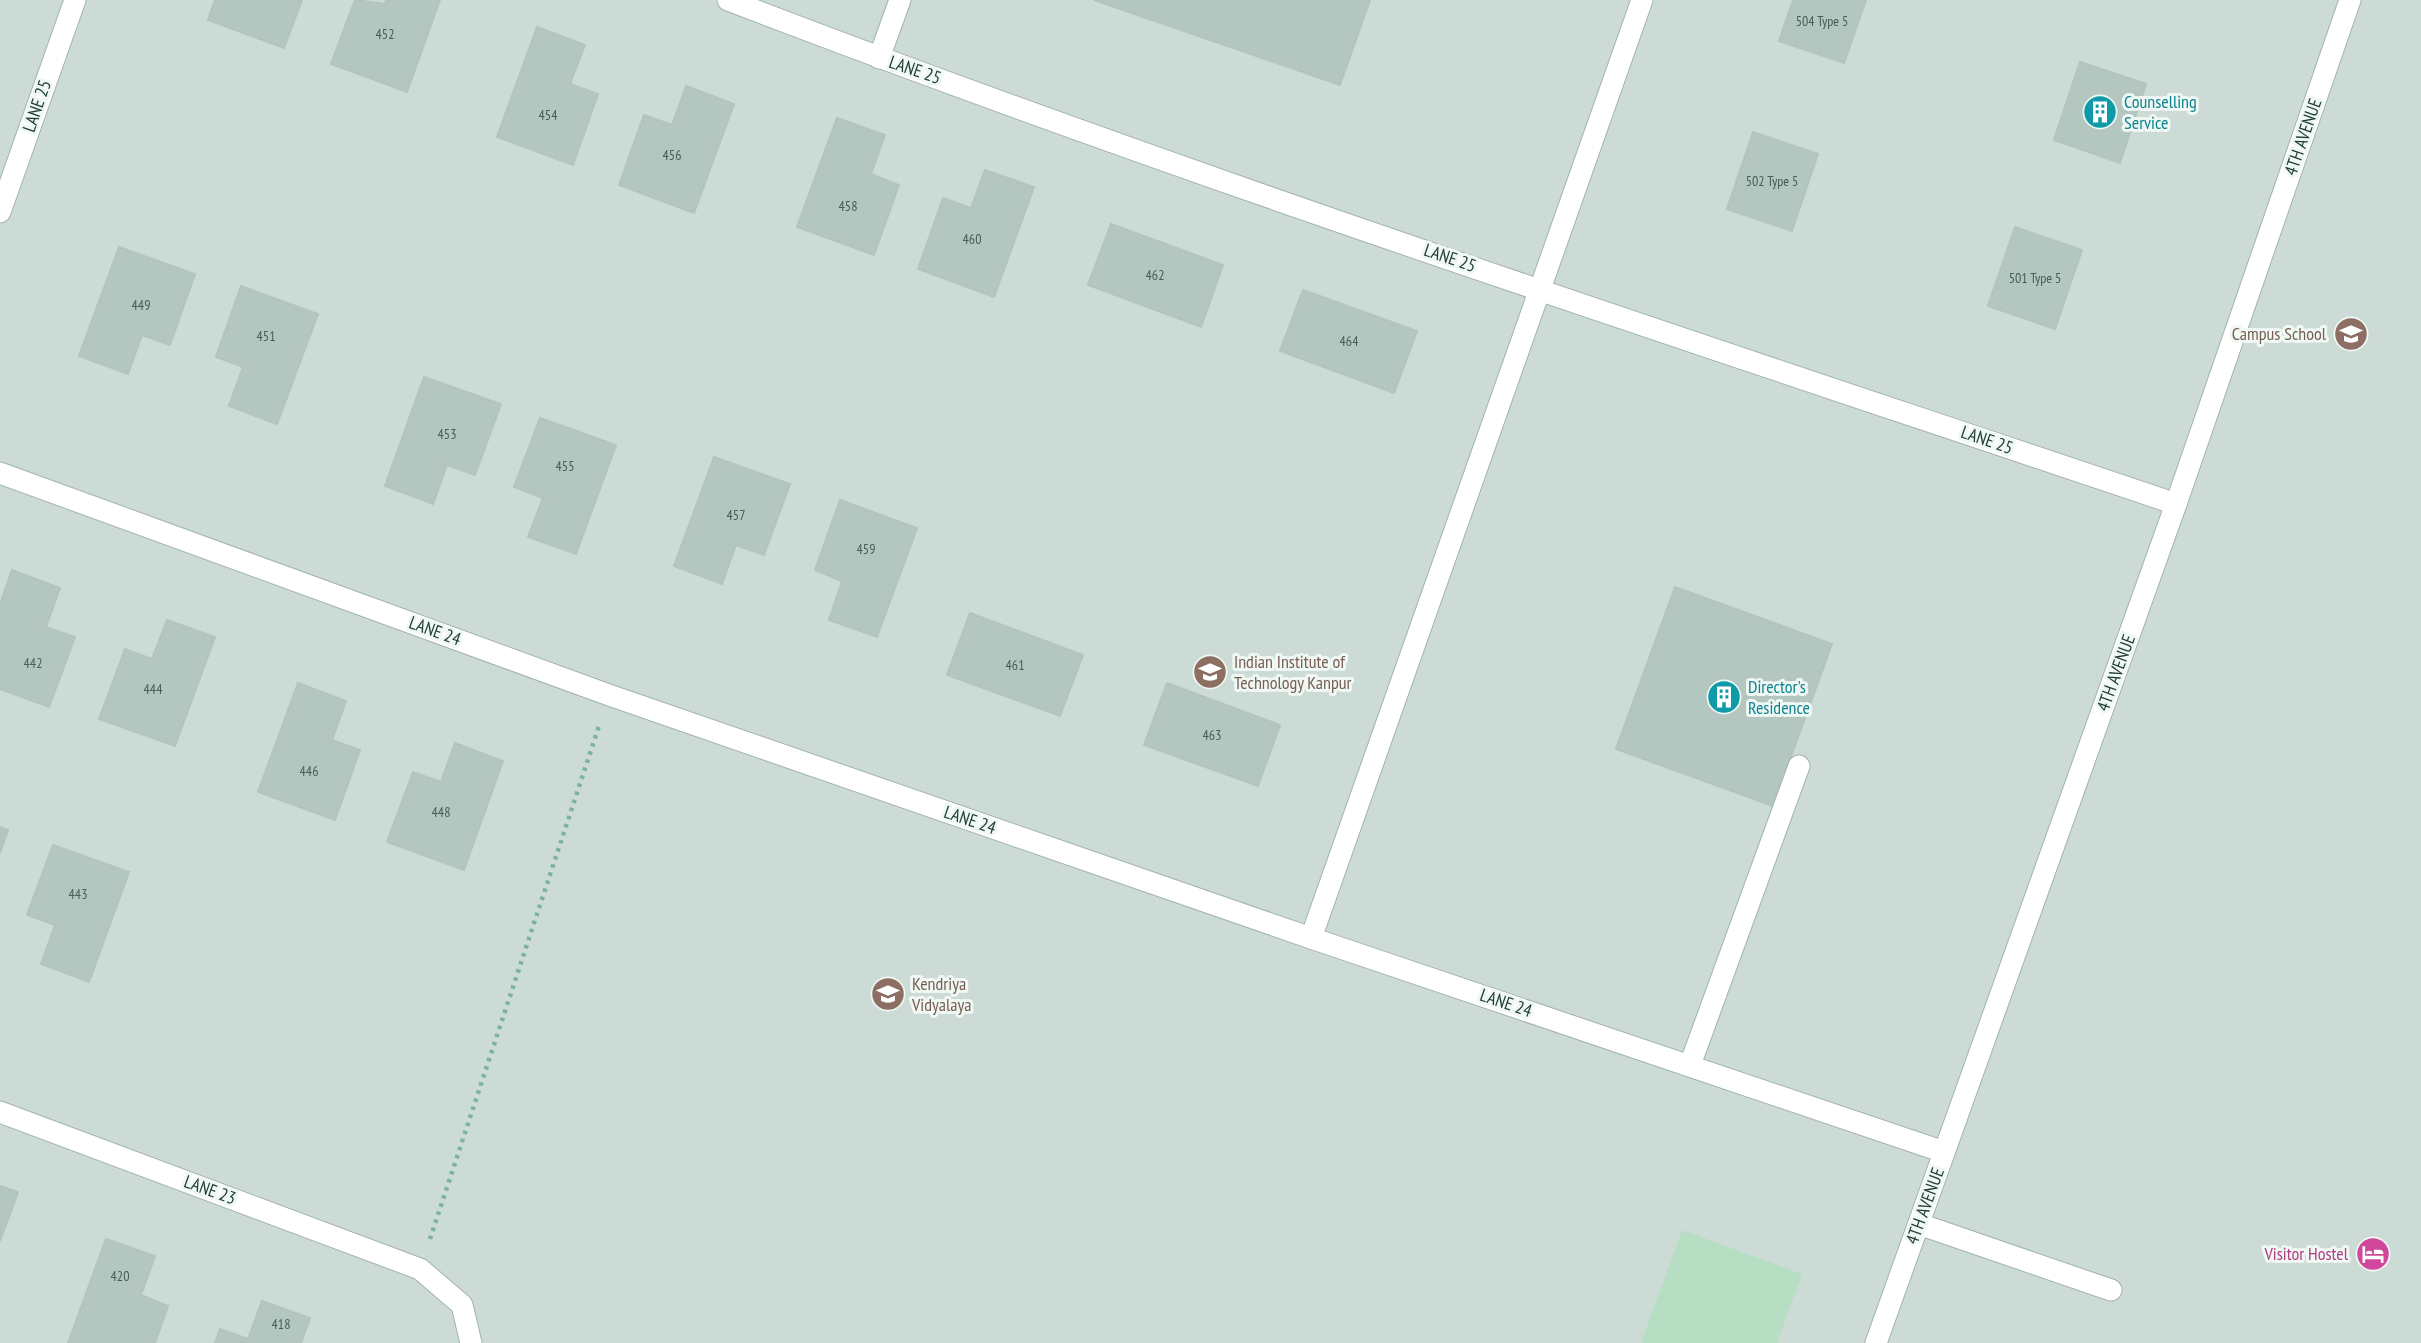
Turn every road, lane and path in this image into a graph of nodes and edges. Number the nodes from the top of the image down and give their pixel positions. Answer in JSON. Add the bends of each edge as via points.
{"nodes":[{"id":1,"x":75,"y":0,"type":"edge"},
{"id":2,"x":728,"y":0,"type":"edge"},
{"id":3,"x":900,"y":0,"type":"edge"},
{"id":4,"x":1642,"y":0,"type":"edge"},
{"id":5,"x":2350,"y":0,"type":"edge"},
{"id":6,"x":879,"y":58,"type":"junction"},
{"id":7,"x":0,"y":212,"type":"edge"},
{"id":8,"x":1540,"y":290,"type":"junction"},
{"id":9,"x":0,"y":472,"type":"edge"},
{"id":10,"x":2176,"y":504,"type":"junction"},
{"id":11,"x":609,"y":695,"type":"junction"},
{"id":12,"x":1799,"y":766,"type":"dead end"},
{"id":13,"x":1311,"y":938,"type":"junction"},
{"id":14,"x":1690,"y":1065,"type":"junction"},
{"id":15,"x":0,"y":1112,"type":"edge"},
{"id":16,"x":1944,"y":1152,"type":"junction"},
{"id":17,"x":1919,"y":1224,"type":"junction"},
{"id":18,"x":420,"y":1269,"type":"junction"},
{"id":19,"x":2111,"y":1290,"type":"dead end"},
{"id":20,"x":471,"y":1343,"type":"edge"},
{"id":21,"x":1876,"y":1343,"type":"edge"}],
"edges":[{"from":1,"to":7,"type":"street","name":"LANE 25"},
{"from":2,"to":6,"type":"street","name":"LANE 25"},
{"from":3,"to":6,"type":"street"},
{"from":4,"to":8,"type":"street"},
{"from":5,"to":10,"type":"street","name":"4TH AVENUE"},
{"from":6,"to":8,"type":"street","name":"LANE 25"},
{"from":8,"to":10,"type":"street","name":"LANE 25"},
{"from":8,"to":13,"type":"street"},
{"from":9,"to":11,"type":"street","name":"LANE 24"},
{"from":10,"to":16,"type":"street","name":"4TH AVENUE"},
{"from":11,"to":13,"type":"street","name":"LANE 24"},
{"from":11,"to":18,"type":"path"},
{"from":12,"to":14,"type":"street"},
{"from":13,"to":14,"type":"street","name":"LANE 24"},
{"from":14,"to":16,"type":"street","name":"LANE 24"},
{"from":15,"to":18,"type":"street","name":"LANE 23"},
{"from":16,"to":17,"type":"street","name":"4TH AVENUE"},
{"from":17,"to":19,"type":"street"},
{"from":17,"to":21,"type":"street","name":"4TH AVENUE"},
{"from":18,"to":20,"type":"street","via":[[462,1305]]}]}
